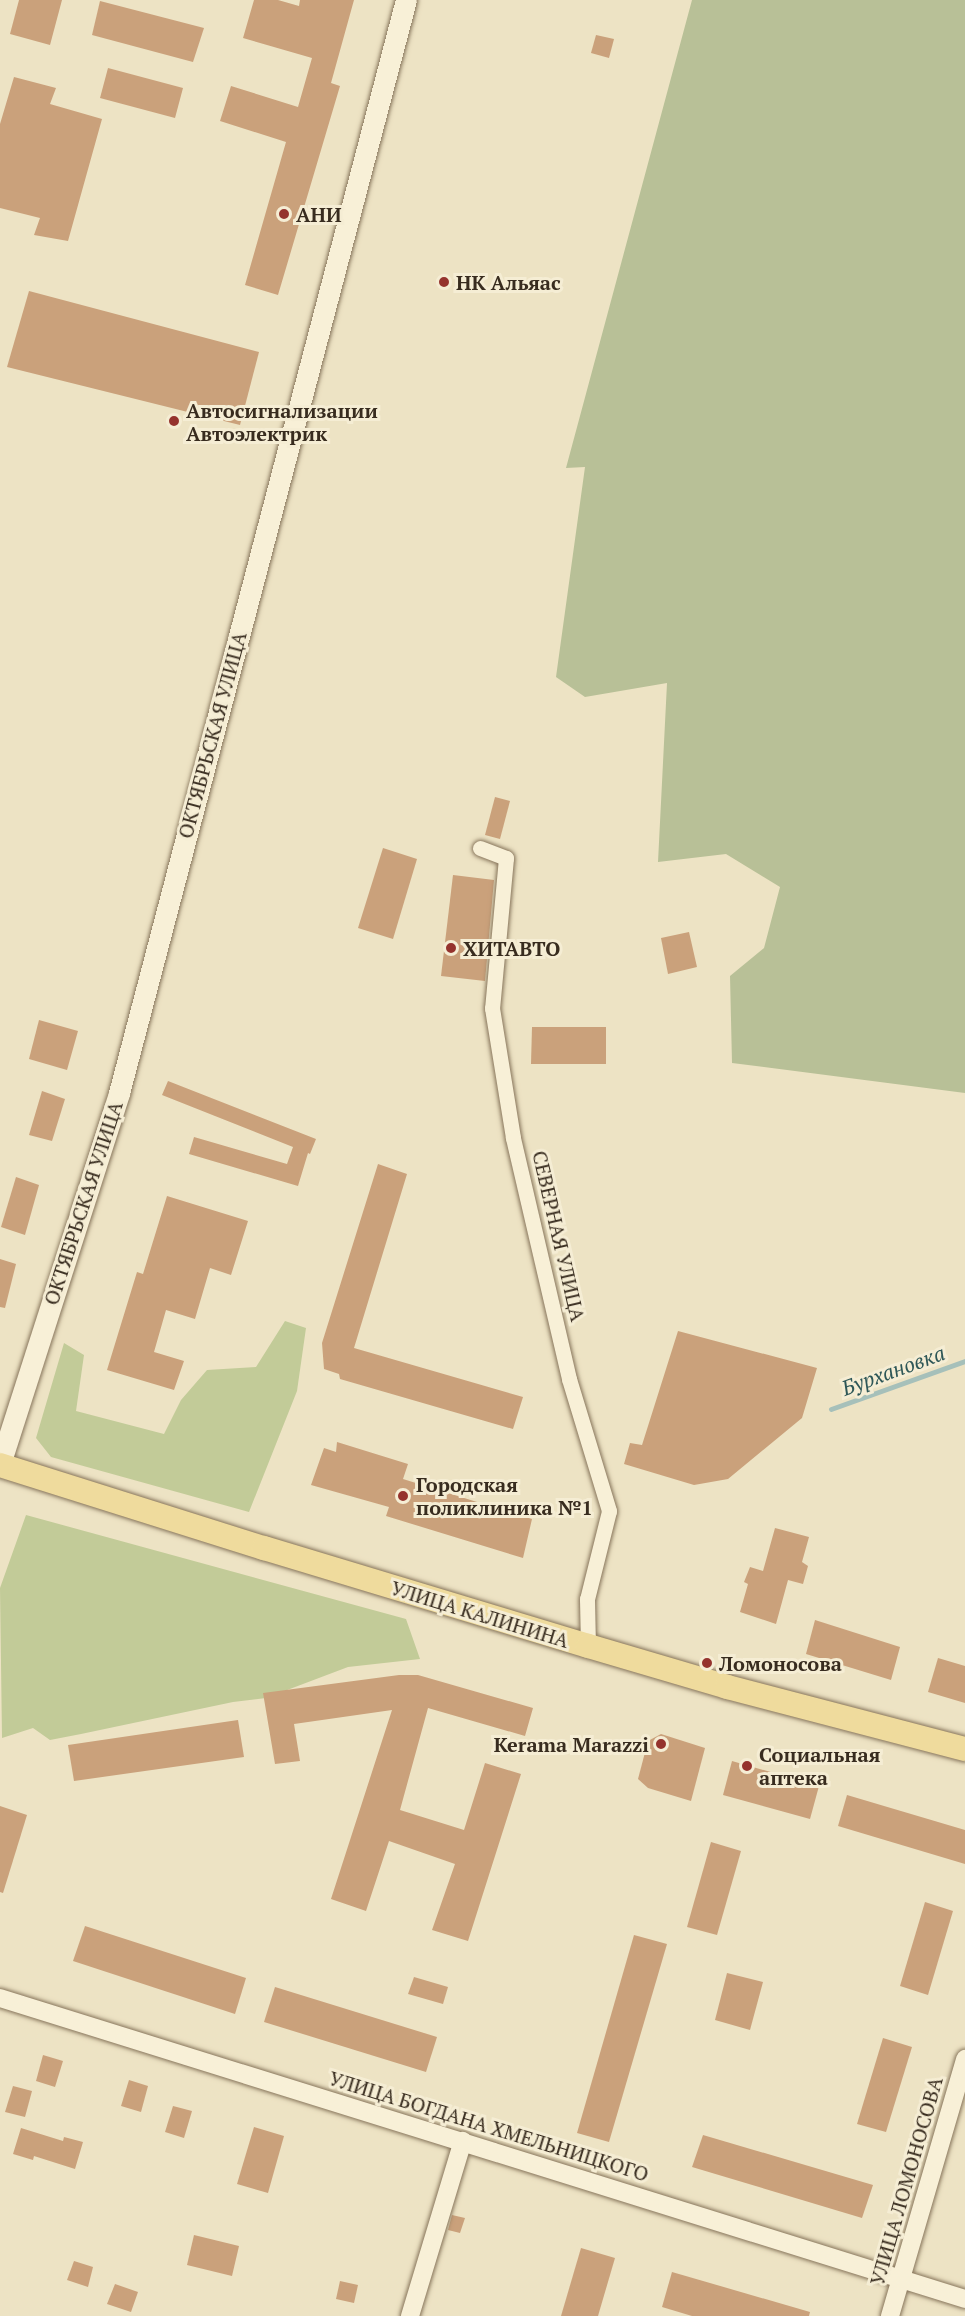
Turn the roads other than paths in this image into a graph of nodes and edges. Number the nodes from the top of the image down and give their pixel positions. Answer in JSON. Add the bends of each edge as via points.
{"nodes":[{"id":1,"x":406,"y":0,"type":"edge"},
{"id":2,"x":480,"y":848,"type":"dead end"},
{"id":3,"x":0,"y":1464,"type":"edge"},
{"id":4,"x":588,"y":1646,"type":"junction"},
{"id":5,"x":965,"y":1749,"type":"edge"},
{"id":6,"x":0,"y":1998,"type":"edge"},
{"id":7,"x":965,"y":2059,"type":"edge"},
{"id":8,"x":463,"y":2141,"type":"junction"},
{"id":9,"x":900,"y":2278,"type":"junction"},
{"id":10,"x":965,"y":2299,"type":"edge"},
{"id":11,"x":410,"y":2316,"type":"edge"},
{"id":12,"x":890,"y":2316,"type":"edge"}],
"edges":[{"from":1,"to":3,"type":"main road","name":"ОКТЯБРЬСКАЯ УЛИЦА","via":[[119,1093]]},
{"from":2,"to":4,"type":"street","name":"СЕВЕРНАЯ УЛИЦА","via":[[506,858],[492,1008],[513,1138],[566,1367],[609,1511],[587,1599]]},
{"from":3,"to":4,"type":"main road","name":"УЛИЦА КАЛИНИНА"},
{"from":4,"to":5,"type":"main road","name":"УЛИЦА КАЛИНИНА"},
{"from":6,"to":8,"type":"street","name":"УЛИЦА БОГДАНА ХМЕЛЬНИЦКОГО"},
{"from":7,"to":9,"type":"street","name":"УЛИЦА ЛОМОНОСОВА"},
{"from":8,"to":9,"type":"street","name":"УЛИЦА БОГДАНА ХМЕЛЬНИЦКОГО"},
{"from":8,"to":11,"type":"street"},
{"from":9,"to":10,"type":"street","name":"УЛИЦА БОГДАНА ХМЕЛЬНИЦКОГО"},
{"from":9,"to":12,"type":"street","name":"УЛИЦА ЛОМОНОСОВА"}]}
